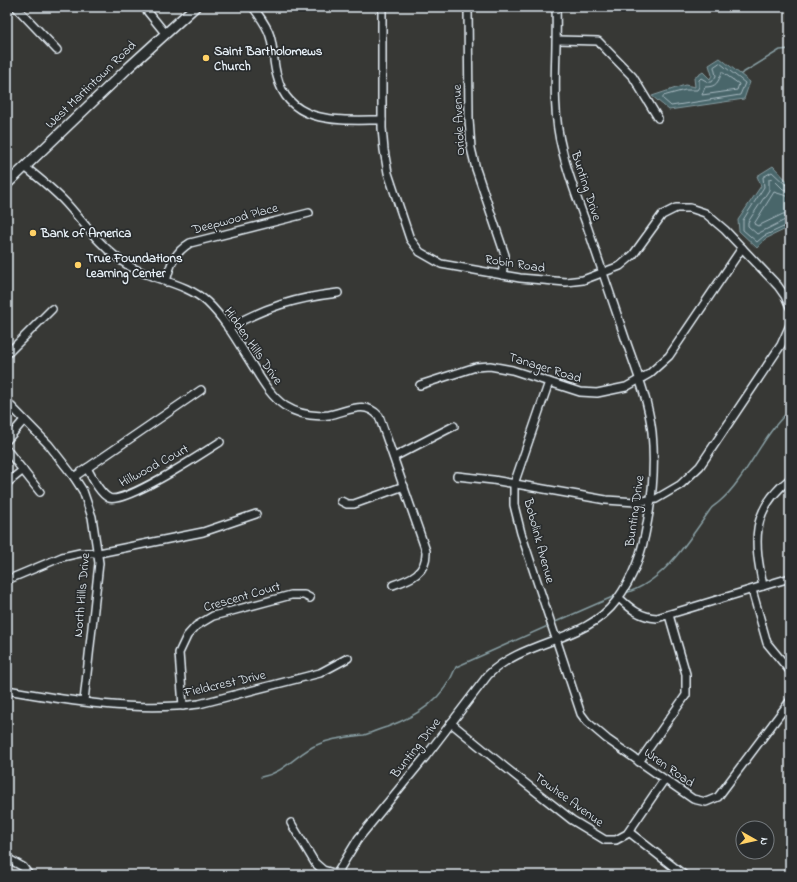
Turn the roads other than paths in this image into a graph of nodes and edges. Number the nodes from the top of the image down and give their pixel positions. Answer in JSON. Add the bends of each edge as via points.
{"nodes":[{"id":1,"x":16,"y":7,"type":"edge"},
{"id":2,"x":144,"y":7,"type":"edge"},
{"id":3,"x":195,"y":7,"type":"edge"},
{"id":4,"x":253,"y":7,"type":"edge"},
{"id":5,"x":382,"y":7,"type":"edge"},
{"id":6,"x":468,"y":7,"type":"edge"},
{"id":7,"x":556,"y":7,"type":"edge"},
{"id":8,"x":165,"y":33,"type":"junction"},
{"id":9,"x":558,"y":40,"type":"junction"},
{"id":10,"x":57,"y":50,"type":"dead end"},
{"id":11,"x":658,"y":118,"type":"dead end"},
{"id":12,"x":382,"y":120,"type":"junction"},
{"id":13,"x":25,"y":166,"type":"junction"},
{"id":14,"x":7,"y":184,"type":"edge"},
{"id":15,"x":309,"y":213,"type":"dead end"},
{"id":16,"x":742,"y":248,"type":"junction"},
{"id":17,"x":603,"y":273,"type":"junction"},
{"id":18,"x":502,"y":275,"type":"junction"},
{"id":19,"x":166,"y":282,"type":"junction"},
{"id":20,"x":338,"y":293,"type":"dead end"},
{"id":21,"x":790,"y":307,"type":"edge"},
{"id":22,"x":52,"y":309,"type":"dead end"},
{"id":23,"x":790,"y":325,"type":"edge"},
{"id":24,"x":228,"y":328,"type":"junction"},
{"id":25,"x":7,"y":354,"type":"edge"},
{"id":26,"x":640,"y":380,"type":"junction"},
{"id":27,"x":549,"y":382,"type":"junction"},
{"id":28,"x":420,"y":385,"type":"dead end"},
{"id":29,"x":201,"y":390,"type":"dead end"},
{"id":30,"x":7,"y":402,"type":"edge"},
{"id":31,"x":24,"y":420,"type":"junction"},
{"id":32,"x":454,"y":426,"type":"dead end"},
{"id":33,"x":7,"y":440,"type":"edge"},
{"id":34,"x":220,"y":442,"type":"dead end"},
{"id":35,"x":7,"y":450,"type":"edge"},
{"id":36,"x":394,"y":457,"type":"junction"},
{"id":37,"x":87,"y":468,"type":"junction"},
{"id":38,"x":23,"y":470,"type":"junction"},
{"id":39,"x":458,"y":476,"type":"dead end"},
{"id":40,"x":74,"y":477,"type":"junction"},
{"id":41,"x":790,"y":479,"type":"edge"},
{"id":42,"x":7,"y":483,"type":"edge"},
{"id":43,"x":514,"y":484,"type":"junction"},
{"id":44,"x":404,"y":486,"type":"junction"},
{"id":45,"x":40,"y":492,"type":"dead end"},
{"id":46,"x":341,"y":501,"type":"dead end"},
{"id":47,"x":651,"y":501,"type":"junction"},
{"id":48,"x":256,"y":514,"type":"dead end"},
{"id":49,"x":99,"y":553,"type":"junction"},
{"id":50,"x":790,"y":578,"type":"edge"},
{"id":51,"x":7,"y":580,"type":"edge"},
{"id":52,"x":393,"y":585,"type":"dead end"},
{"id":53,"x":763,"y":586,"type":"junction"},
{"id":54,"x":752,"y":590,"type":"junction"},
{"id":55,"x":310,"y":598,"type":"dead end"},
{"id":56,"x":619,"y":598,"type":"junction"},
{"id":57,"x":669,"y":615,"type":"junction"},
{"id":58,"x":556,"y":638,"type":"junction"},
{"id":59,"x":348,"y":658,"type":"dead end"},
{"id":60,"x":790,"y":671,"type":"edge"},
{"id":61,"x":7,"y":690,"type":"edge"},
{"id":62,"x":84,"y":701,"type":"junction"},
{"id":63,"x":790,"y":701,"type":"edge"},
{"id":64,"x":183,"y":706,"type":"junction"},
{"id":65,"x":451,"y":723,"type":"junction"},
{"id":66,"x":639,"y":762,"type":"junction"},
{"id":67,"x":664,"y":780,"type":"junction"},
{"id":68,"x":291,"y":823,"type":"dead end"},
{"id":69,"x":629,"y":832,"type":"junction"},
{"id":70,"x":7,"y":858,"type":"edge"},
{"id":71,"x":29,"y":875,"type":"edge"},
{"id":72,"x":337,"y":875,"type":"edge"},
{"id":73,"x":684,"y":875,"type":"edge"}],
"edges":[{"from":1,"to":10,"type":"street"},
{"from":2,"to":8,"type":"street"},
{"from":3,"to":8,"type":"main road","name":"West Martintown Road"},
{"from":4,"to":12,"type":"street","via":[[270,36],[279,83],[293,103],[310,115],[326,119]]},
{"from":5,"to":12,"type":"street","name":"Robin Road"},
{"from":6,"to":18,"type":"street","name":"Oriole Avenue","via":[[471,148],[505,255]]},
{"from":7,"to":9,"type":"street","name":"Bunting Drive"},
{"from":8,"to":13,"type":"main road","name":"West Martintown Road"},
{"from":9,"to":11,"type":"street","via":[[598,41],[633,77]]},
{"from":9,"to":17,"type":"street","name":"Bunting Drive","via":[[556,99],[560,140]]},
{"from":12,"to":18,"type":"street","name":"Robin Road","via":[[388,173],[406,228],[416,248],[424,256],[441,264]]},
{"from":13,"to":14,"type":"main road","name":"West Martintown Road"},
{"from":13,"to":19,"type":"street","name":"Hidden Hills Drive","via":[[56,193],[115,256],[135,269]]},
{"from":15,"to":19,"type":"street","name":"Deepwood Place","via":[[190,243],[173,258]]},
{"from":16,"to":17,"type":"street","name":"Robin Road","via":[[705,213],[690,208],[679,208],[666,212],[658,219],[630,258],[620,266]]},
{"from":16,"to":21,"type":"street","name":"Robin Road","via":[[778,286]]},
{"from":16,"to":26,"type":"street","name":"Tanager Road","via":[[669,356]]},
{"from":17,"to":18,"type":"street","name":"Robin Road","via":[[583,280],[557,283]]},
{"from":17,"to":26,"type":"street","name":"Bunting Drive"},
{"from":19,"to":24,"type":"street","name":"Hidden Hills Drive","via":[[191,291],[203,299]]},
{"from":20,"to":24,"type":"street","via":[[273,306]]},
{"from":22,"to":25,"type":"street"},
{"from":23,"to":47,"type":"street","via":[[781,346],[700,466],[680,485]]},
{"from":24,"to":36,"type":"street","name":"Hidden Hills Drive","via":[[277,400],[294,411],[308,415],[327,415],[356,407],[369,408],[377,413],[382,421]]},
{"from":26,"to":27,"type":"street","name":"Tanager Road","via":[[618,390],[597,393],[572,391]]},
{"from":26,"to":47,"type":"street","name":"Bunting Drive","via":[[652,431],[654,464]]},
{"from":27,"to":28,"type":"street","name":"Tanager Road","via":[[490,366],[452,374]]},
{"from":27,"to":43,"type":"street","name":"Bobolink Avenue"},
{"from":29,"to":37,"type":"street"},
{"from":30,"to":31,"type":"street","name":"North Hills Drive"},
{"from":31,"to":33,"type":"street"},
{"from":31,"to":40,"type":"street","name":"North Hills Drive"},
{"from":32,"to":36,"type":"street"},
{"from":34,"to":37,"type":"street","name":"Hillwood Court","via":[[142,488],[116,499],[108,498],[102,493]]},
{"from":35,"to":38,"type":"street"},
{"from":36,"to":44,"type":"street","name":"Hidden Hills Drive"},
{"from":37,"to":40,"type":"street"},
{"from":38,"to":42,"type":"street"},
{"from":38,"to":45,"type":"street"},
{"from":39,"to":43,"type":"street"},
{"from":40,"to":49,"type":"street","name":"North Hills Drive","via":[[88,504]]},
{"from":41,"to":53,"type":"street","via":[[773,496],[758,523],[756,547]]},
{"from":43,"to":47,"type":"street","via":[[629,503]]},
{"from":43,"to":58,"type":"street","name":"Bobolink Avenue","via":[[514,505],[518,520]]},
{"from":44,"to":46,"type":"street","via":[[354,504]]},
{"from":44,"to":52,"type":"street","name":"Hidden Hills Drive","via":[[425,547],[426,559],[422,570],[416,576]]},
{"from":47,"to":56,"type":"street","name":"Bunting Drive","via":[[637,566]]},
{"from":48,"to":49,"type":"street","via":[[203,532]]},
{"from":49,"to":51,"type":"street","via":[[80,553],[62,557]]},
{"from":49,"to":62,"type":"street","name":"North Hills Drive"},
{"from":50,"to":53,"type":"street"},
{"from":53,"to":54,"type":"street"},
{"from":54,"to":57,"type":"street"},
{"from":54,"to":60,"type":"street","via":[[767,643]]},
{"from":55,"to":64,"type":"street","name":"Crescent Court","via":[[304,595],[290,595],[213,616],[196,626],[187,636],[179,653]]},
{"from":56,"to":57,"type":"street","via":[[635,612],[646,617]]},
{"from":56,"to":58,"type":"street","name":"Bunting Drive","via":[[594,622]]},
{"from":57,"to":66,"type":"street","via":[[686,674],[686,695]]},
{"from":58,"to":65,"type":"street","name":"Bunting Drive","via":[[500,664]]},
{"from":58,"to":66,"type":"street","name":"Wren Road","via":[[584,718],[607,739]]},
{"from":59,"to":64,"type":"street","name":"Fieldcrest Drive","via":[[328,670],[311,676]]},
{"from":61,"to":62,"type":"street","name":"Fieldcrest Drive"},
{"from":62,"to":64,"type":"street","name":"Fieldcrest Drive","via":[[148,707]]},
{"from":63,"to":67,"type":"street","name":"Wren Road","via":[[715,799],[698,801]]},
{"from":65,"to":69,"type":"street","name":"Towhee Avenue","via":[[591,833],[611,841]]},
{"from":65,"to":72,"type":"street","name":"Bunting Drive","via":[[358,839]]},
{"from":66,"to":67,"type":"street","name":"Wren Road"},
{"from":67,"to":69,"type":"street","name":"Towhee Avenue"},
{"from":68,"to":72,"type":"street","via":[[315,863],[323,870]]},
{"from":69,"to":73,"type":"street"},
{"from":70,"to":71,"type":"street","via":[[23,867]]}]}
